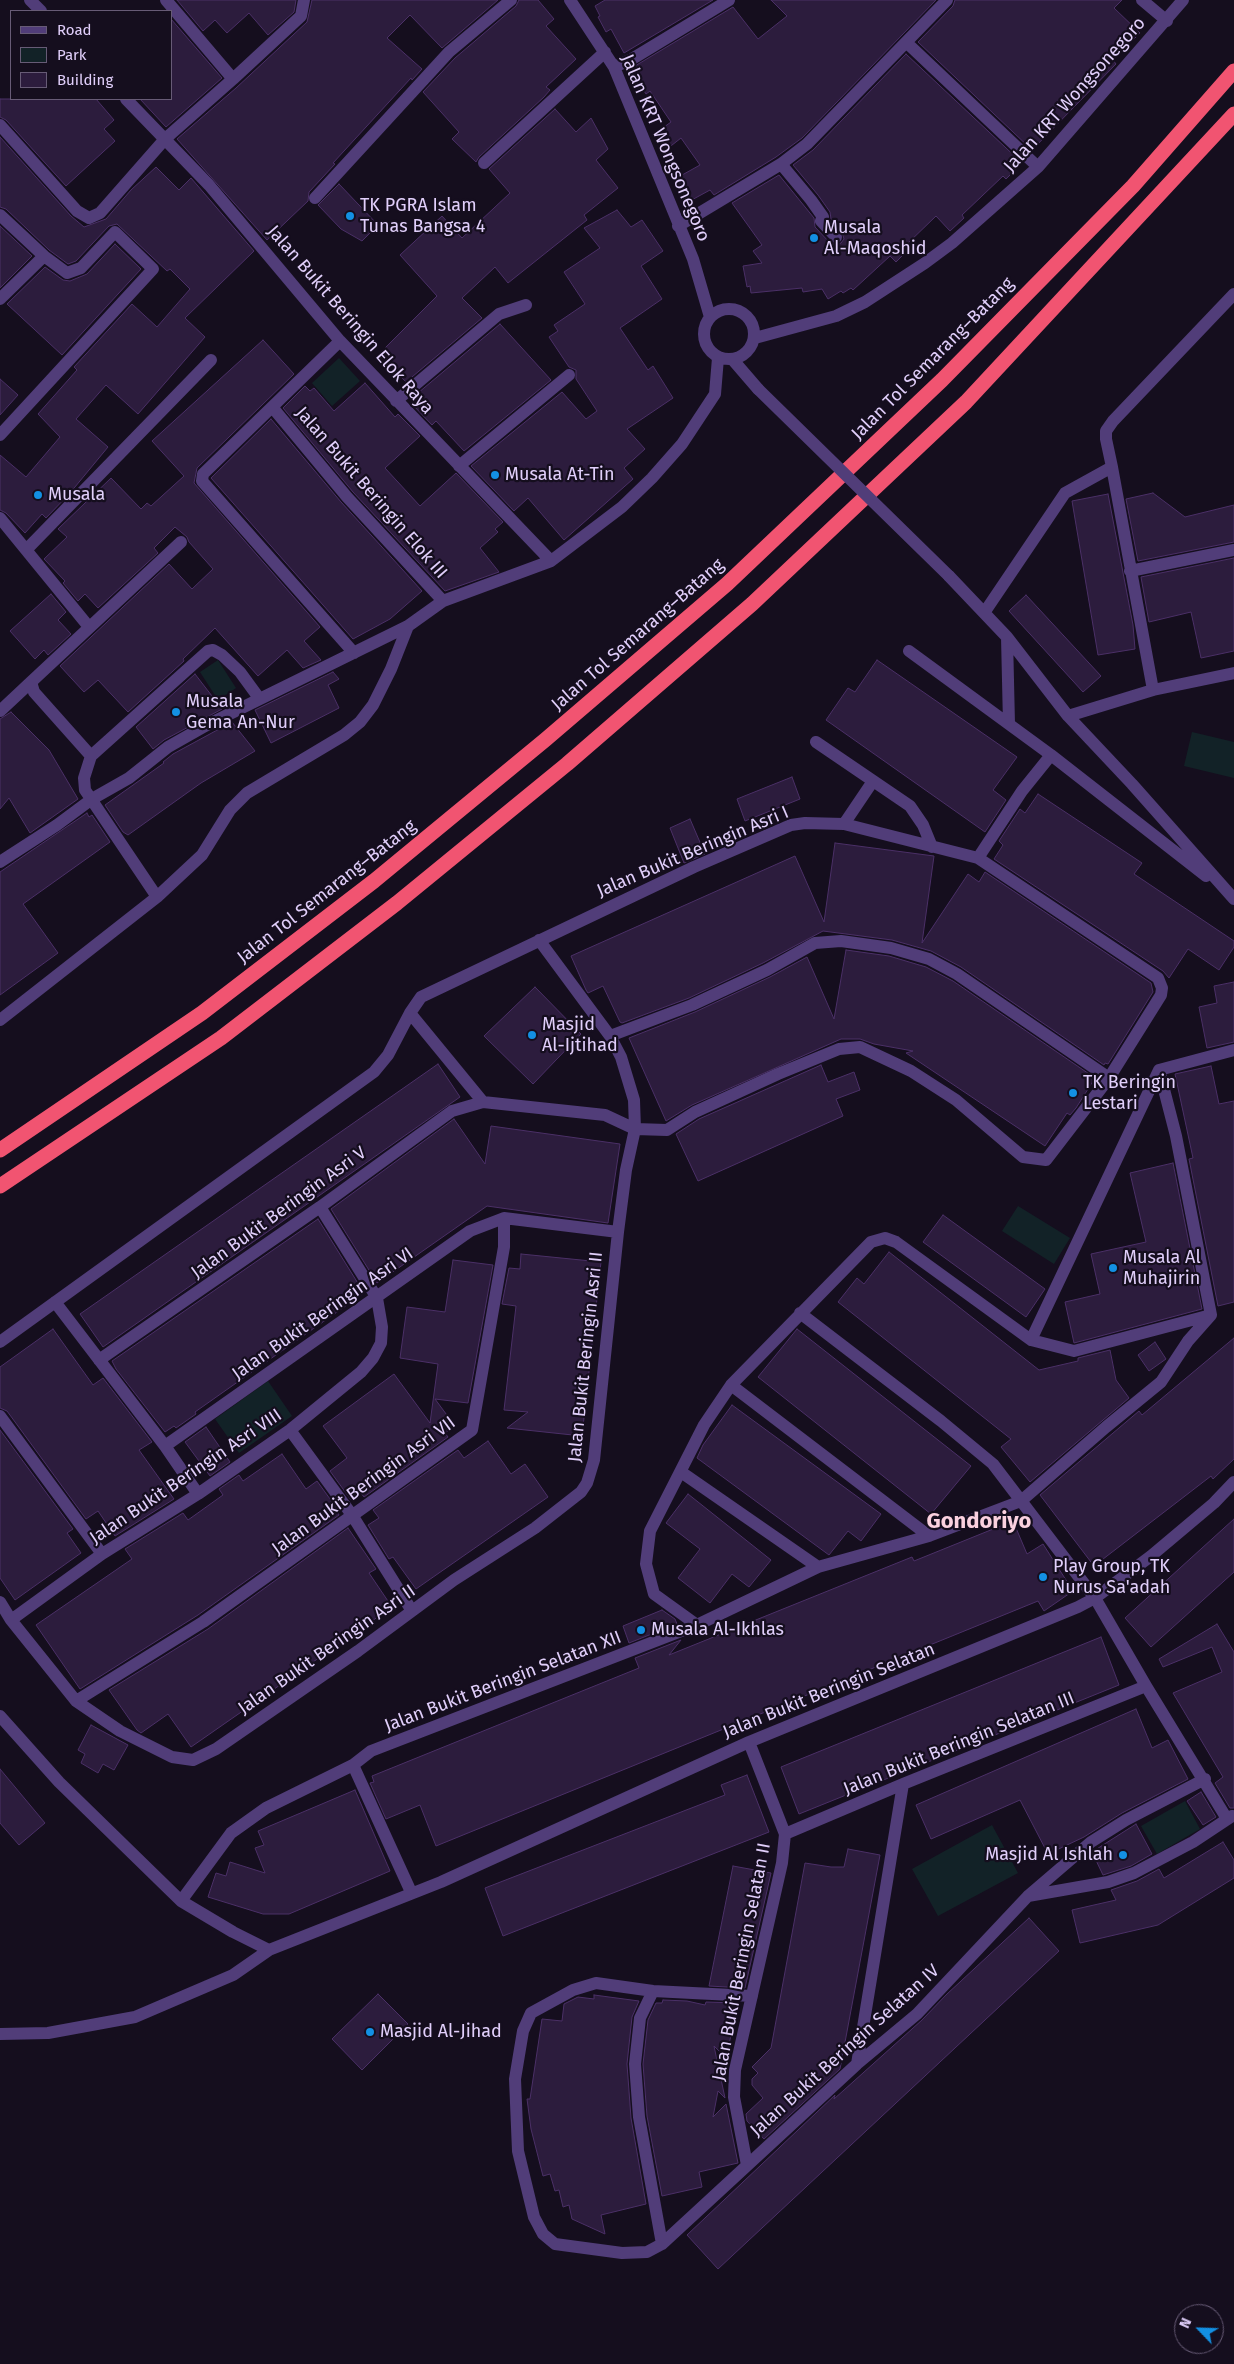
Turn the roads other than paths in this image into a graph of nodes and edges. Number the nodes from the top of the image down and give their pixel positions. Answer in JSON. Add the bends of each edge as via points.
{"nodes":[{"id":1,"x":30,"y":0,"type":"edge"},
{"id":2,"x":166,"y":0,"type":"edge"},
{"id":3,"x":304,"y":0,"type":"edge"},
{"id":4,"x":511,"y":0,"type":"edge"},
{"id":5,"x":570,"y":0,"type":"edge"},
{"id":6,"x":729,"y":0,"type":"edge"},
{"id":7,"x":947,"y":0,"type":"edge"},
{"id":8,"x":1142,"y":0,"type":"edge"},
{"id":9,"x":1183,"y":0,"type":"edge"},
{"id":10,"x":40,"y":10,"type":"edge"},
{"id":11,"x":1167,"y":21,"type":"junction"},
{"id":12,"x":907,"y":43,"type":"junction"},
{"id":13,"x":605,"y":52,"type":"junction"},
{"id":14,"x":614,"y":67,"type":"junction"},
{"id":15,"x":1234,"y":71,"type":"edge"},
{"id":16,"x":234,"y":79,"type":"junction"},
{"id":17,"x":127,"y":100,"type":"edge"},
{"id":18,"x":1234,"y":114,"type":"edge"},
{"id":19,"x":0,"y":125,"type":"edge"},
{"id":20,"x":165,"y":138,"type":"junction"},
{"id":21,"x":484,"y":163,"type":"dead end"},
{"id":22,"x":780,"y":164,"type":"junction"},
{"id":23,"x":1038,"y":167,"type":"junction"},
{"id":24,"x":315,"y":198,"type":"dead end"},
{"id":25,"x":0,"y":215,"type":"edge"},
{"id":26,"x":678,"y":226,"type":"junction"},
{"id":27,"x":836,"y":237,"type":"dead end"},
{"id":28,"x":44,"y":256,"type":"junction"},
{"id":29,"x":1234,"y":294,"type":"edge"},
{"id":30,"x":0,"y":300,"type":"edge"},
{"id":31,"x":526,"y":305,"type":"dead end"},
{"id":32,"x":710,"y":317,"type":"junction"},
{"id":33,"x":755,"y":338,"type":"junction"},
{"id":34,"x":340,"y":341,"type":"junction"},
{"id":35,"x":718,"y":358,"type":"junction"},
{"id":36,"x":211,"y":360,"type":"dead end"},
{"id":37,"x":733,"y":360,"type":"junction"},
{"id":38,"x":569,"y":374,"type":"dead end"},
{"id":39,"x":396,"y":401,"type":"junction"},
{"id":40,"x":273,"y":408,"type":"junction"},
{"id":41,"x":0,"y":435,"type":"edge"},
{"id":42,"x":458,"y":466,"type":"junction"},
{"id":43,"x":1112,"y":467,"type":"junction"},
{"id":44,"x":0,"y":518,"type":"edge"},
{"id":45,"x":181,"y":542,"type":"dead end"},
{"id":46,"x":26,"y":550,"type":"junction"},
{"id":47,"x":1234,"y":550,"type":"edge"},
{"id":48,"x":551,"y":561,"type":"junction"},
{"id":49,"x":1130,"y":571,"type":"junction"},
{"id":50,"x":443,"y":601,"type":"junction"},
{"id":51,"x":984,"y":613,"type":"junction"},
{"id":52,"x":408,"y":626,"type":"junction"},
{"id":53,"x":89,"y":627,"type":"junction"},
{"id":54,"x":1007,"y":637,"type":"junction"},
{"id":55,"x":909,"y":651,"type":"dead end"},
{"id":56,"x":354,"y":652,"type":"junction"},
{"id":57,"x":1234,"y":673,"type":"edge"},
{"id":58,"x":31,"y":682,"type":"junction"},
{"id":59,"x":1153,"y":690,"type":"junction"},
{"id":60,"x":259,"y":698,"type":"junction"},
{"id":61,"x":0,"y":711,"type":"edge"},
{"id":62,"x":1068,"y":716,"type":"junction"},
{"id":63,"x":1009,"y":724,"type":"junction"},
{"id":64,"x":816,"y":742,"type":"dead end"},
{"id":65,"x":1051,"y":755,"type":"junction"},
{"id":66,"x":91,"y":756,"type":"junction"},
{"id":67,"x":873,"y":781,"type":"junction"},
{"id":68,"x":92,"y":799,"type":"junction"},
{"id":69,"x":844,"y":824,"type":"junction"},
{"id":70,"x":932,"y":847,"type":"junction"},
{"id":71,"x":978,"y":858,"type":"junction"},
{"id":72,"x":0,"y":862,"type":"edge"},
{"id":73,"x":158,"y":897,"type":"junction"},
{"id":74,"x":1233,"y":898,"type":"edge"},
{"id":75,"x":539,"y":940,"type":"junction"},
{"id":76,"x":410,"y":1013,"type":"junction"},
{"id":77,"x":0,"y":1020,"type":"edge"},
{"id":78,"x":610,"y":1036,"type":"junction"},
{"id":79,"x":1234,"y":1050,"type":"edge"},
{"id":80,"x":1159,"y":1070,"type":"junction"},
{"id":81,"x":1108,"y":1078,"type":"junction"},
{"id":82,"x":483,"y":1102,"type":"junction"},
{"id":83,"x":636,"y":1129,"type":"junction"},
{"id":84,"x":0,"y":1150,"type":"edge"},
{"id":85,"x":0,"y":1186,"type":"edge"},
{"id":86,"x":320,"y":1208,"type":"junction"},
{"id":87,"x":504,"y":1218,"type":"junction"},
{"id":88,"x":618,"y":1232,"type":"junction"},
{"id":89,"x":376,"y":1298,"type":"junction"},
{"id":90,"x":55,"y":1302,"type":"junction"},
{"id":91,"x":800,"y":1313,"type":"junction"},
{"id":92,"x":1211,"y":1315,"type":"junction"},
{"id":93,"x":1031,"y":1340,"type":"junction"},
{"id":94,"x":0,"y":1342,"type":"edge"},
{"id":95,"x":99,"y":1360,"type":"junction"},
{"id":96,"x":731,"y":1385,"type":"junction"},
{"id":97,"x":0,"y":1416,"type":"edge"},
{"id":98,"x":290,"y":1430,"type":"junction"},
{"id":99,"x":165,"y":1446,"type":"junction"},
{"id":100,"x":681,"y":1472,"type":"junction"},
{"id":101,"x":1234,"y":1482,"type":"edge"},
{"id":102,"x":198,"y":1494,"type":"junction"},
{"id":103,"x":1022,"y":1501,"type":"junction"},
{"id":104,"x":352,"y":1516,"type":"junction"},
{"id":105,"x":929,"y":1536,"type":"junction"},
{"id":106,"x":102,"y":1554,"type":"junction"},
{"id":107,"x":818,"y":1567,"type":"junction"},
{"id":108,"x":1095,"y":1598,"type":"junction"},
{"id":109,"x":0,"y":1602,"type":"edge"},
{"id":110,"x":412,"y":1611,"type":"junction"},
{"id":111,"x":11,"y":1620,"type":"junction"},
{"id":112,"x":697,"y":1625,"type":"junction"},
{"id":113,"x":1146,"y":1686,"type":"junction"},
{"id":114,"x":76,"y":1701,"type":"junction"},
{"id":115,"x":0,"y":1716,"type":"edge"},
{"id":116,"x":749,"y":1742,"type":"junction"},
{"id":117,"x":353,"y":1765,"type":"junction"},
{"id":118,"x":1204,"y":1779,"type":"junction"},
{"id":119,"x":903,"y":1784,"type":"junction"},
{"id":120,"x":1230,"y":1817,"type":"edge"},
{"id":121,"x":785,"y":1834,"type":"junction"},
{"id":122,"x":411,"y":1892,"type":"junction"},
{"id":123,"x":1028,"y":1896,"type":"junction"},
{"id":124,"x":182,"y":1901,"type":"junction"},
{"id":125,"x":270,"y":1950,"type":"junction"},
{"id":126,"x":652,"y":1991,"type":"junction"},
{"id":127,"x":752,"y":1996,"type":"junction"},
{"id":128,"x":0,"y":2034,"type":"edge"},
{"id":129,"x":856,"y":2064,"type":"junction"},
{"id":130,"x":746,"y":2165,"type":"junction"},
{"id":131,"x":662,"y":2244,"type":"junction"}],
"edges":[{"from":1,"to":10,"type":"street"},
{"from":2,"to":16,"type":"street"},
{"from":3,"to":16,"type":"street","via":[[301,16]]},
{"from":4,"to":24,"type":"street","via":[[449,52]]},
{"from":5,"to":13,"type":"street","name":"Jalan KRT Wongsonegoro"},
{"from":6,"to":14,"type":"street"},
{"from":7,"to":12,"type":"street"},
{"from":8,"to":11,"type":"street"},
{"from":9,"to":11,"type":"street","name":"Jalan KRT Wongsonegoro"},
{"from":11,"to":23,"type":"street","name":"Jalan KRT Wongsonegoro"},
{"from":12,"to":22,"type":"street","via":[[807,144]]},
{"from":12,"to":23,"type":"street"},
{"from":13,"to":14,"type":"street","name":"Jalan KRT Wongsonegoro"},
{"from":13,"to":21,"type":"street"},
{"from":14,"to":26,"type":"street","name":"Jalan KRT Wongsonegoro"},
{"from":15,"to":84,"type":"highway","name":"Jalan Tol Semarang–Batang","via":[[1134,186],[956,366],[727,584],[374,881],[202,1013]]},
{"from":16,"to":20,"type":"street"},
{"from":17,"to":20,"type":"street","name":"Jalan Bukit Beringin Elok Raya"},
{"from":18,"to":85,"type":"highway","via":[[966,402],[752,604],[568,764],[398,903],[221,1038]]},
{"from":19,"to":20,"type":"street","via":[[77,211],[89,218],[100,213]]},
{"from":20,"to":34,"type":"street","name":"Jalan Bukit Beringin Elok Raya","via":[[214,191]]},
{"from":22,"to":26,"type":"street"},
{"from":22,"to":27,"type":"street","via":[[811,200],[824,217],[822,221]]},
{"from":23,"to":33,"type":"street","name":"Jalan KRT Wongsonegoro","via":[[945,248],[865,302],[836,316]]},
{"from":25,"to":28,"type":"street"},
{"from":26,"to":32,"type":"street","name":"Jalan KRT Wongsonegoro","via":[[693,259]]},
{"from":28,"to":30,"type":"street"},
{"from":28,"to":41,"type":"street","via":[[67,273],[81,268],[115,232],[154,269]]},
{"from":29,"to":43,"type":"street","via":[[1113,421],[1106,431]]},
{"from":31,"to":39,"type":"street","via":[[499,314]]},
{"from":32,"to":33,"type":"street","via":[[721,310],[734,309],[746,314],[754,324]]},
{"from":32,"to":35,"type":"street","via":[[704,328],[704,340],[709,351]]},
{"from":33,"to":37,"type":"street","via":[[748,353]]},
{"from":34,"to":39,"type":"street","name":"Jalan Bukit Beringin Elok Raya"},
{"from":34,"to":40,"type":"street"},
{"from":35,"to":37,"type":"street"},
{"from":35,"to":48,"type":"street","via":[[715,394],[682,444],[622,507]]},
{"from":36,"to":46,"type":"street"},
{"from":37,"to":51,"type":"street","bridge":true,"via":[[758,389]]},
{"from":38,"to":42,"type":"street"},
{"from":39,"to":42,"type":"street","name":"Jalan Bukit Beringin Elok Raya"},
{"from":40,"to":50,"type":"street","name":"Jalan Bukit Beringin Elok III","via":[[347,497]]},
{"from":40,"to":56,"type":"street","via":[[203,474],[202,484]]},
{"from":42,"to":48,"type":"street","name":"Jalan Bukit Beringin Elok Raya"},
{"from":43,"to":49,"type":"street"},
{"from":43,"to":51,"type":"street","via":[[1065,493]]},
{"from":44,"to":46,"type":"street"},
{"from":45,"to":53,"type":"street"},
{"from":46,"to":53,"type":"street"},
{"from":47,"to":49,"type":"street"},
{"from":48,"to":50,"type":"street"},
{"from":49,"to":59,"type":"street"},
{"from":50,"to":52,"type":"street"},
{"from":51,"to":54,"type":"street"},
{"from":52,"to":56,"type":"street"},
{"from":52,"to":73,"type":"street","via":[[391,669],[360,722],[247,793],[230,810],[202,855]]},
{"from":53,"to":58,"type":"street"},
{"from":54,"to":62,"type":"street"},
{"from":54,"to":63,"type":"street"},
{"from":55,"to":63,"type":"street"},
{"from":56,"to":60,"type":"street"},
{"from":57,"to":59,"type":"street"},
{"from":58,"to":61,"type":"street"},
{"from":58,"to":66,"type":"street","via":[[34,692]]},
{"from":59,"to":62,"type":"street"},
{"from":60,"to":66,"type":"street","via":[[222,654],[208,650]]},
{"from":60,"to":68,"type":"street","via":[[168,748],[129,778]]},
{"from":62,"to":74,"type":"street"},
{"from":63,"to":65,"type":"street"},
{"from":64,"to":67,"type":"street"},
{"from":65,"to":71,"type":"street","via":[[1022,791]]},
{"from":65,"to":74,"type":"street"},
{"from":66,"to":68,"type":"street","via":[[84,784]]},
{"from":67,"to":69,"type":"street"},
{"from":67,"to":70,"type":"street","via":[[910,806]]},
{"from":68,"to":72,"type":"street"},
{"from":68,"to":73,"type":"street"},
{"from":69,"to":70,"type":"street","name":"Jalan Bukit Beringin Asri I"},
{"from":69,"to":75,"type":"street","name":"Jalan Bukit Beringin Asri I","via":[[791,825]]},
{"from":70,"to":71,"type":"street","name":"Jalan Bukit Beringin Asri I"},
{"from":71,"to":81,"type":"street","name":"Jalan Bukit Beringin Asri I","via":[[1158,978],[1161,995]]},
{"from":73,"to":77,"type":"street"},
{"from":75,"to":76,"type":"street","name":"Jalan Bukit Beringin Asri I","via":[[459,981],[437,988],[422,997]]},
{"from":75,"to":78,"type":"street","name":"Jalan Bukit Beringin Asri II"},
{"from":76,"to":82,"type":"street"},
{"from":76,"to":90,"type":"street","name":"Jalan Bukit Beringin Asri I","via":[[388,1055],[374,1072]]},
{"from":78,"to":81,"type":"street","via":[[692,1005],[767,970],[814,943],[841,941],[891,948],[929,959],[957,974]]},
{"from":78,"to":83,"type":"street","name":"Jalan Bukit Beringin Asri II","via":[[622,1057],[631,1086]]},
{"from":79,"to":80,"type":"street"},
{"from":80,"to":92,"type":"street","via":[[1180,1155]]},
{"from":80,"to":93,"type":"street"},
{"from":81,"to":83,"type":"street","via":[[1046,1160],[1023,1157],[956,1100],[911,1071],[860,1047],[839,1049],[778,1074],[695,1112],[667,1130]]},
{"from":82,"to":83,"type":"street","name":"Jalan Bukit Beringin Asri V","via":[[605,1115]]},
{"from":82,"to":86,"type":"street","name":"Jalan Bukit Beringin Asri V","via":[[452,1111]]},
{"from":83,"to":88,"type":"street","name":"Jalan Bukit Beringin Asri II","via":[[626,1170]]},
{"from":86,"to":89,"type":"street"},
{"from":86,"to":95,"type":"street","name":"Jalan Bukit Beringin Asri V"},
{"from":87,"to":88,"type":"street"},
{"from":87,"to":89,"type":"street","name":"Jalan Bukit Beringin Asri VI","via":[[470,1231]]},
{"from":87,"to":104,"type":"street","name":"Jalan Bukit Beringin Asri VII","via":[[504,1248],[472,1430]]},
{"from":88,"to":110,"type":"street","name":"Jalan Bukit Beringin Asri II","via":[[594,1460],[587,1483],[535,1528]]},
{"from":89,"to":98,"type":"street","name":"Jalan Bukit Beringin Asri VIII","via":[[382,1328],[381,1343],[372,1358],[361,1372]]},
{"from":89,"to":99,"type":"street","name":"Jalan Bukit Beringin Asri VI"},
{"from":90,"to":94,"type":"street","name":"Jalan Bukit Beringin Asri I"},
{"from":90,"to":95,"type":"street"},
{"from":91,"to":93,"type":"street","via":[[871,1242],[885,1238],[896,1242]]},
{"from":91,"to":96,"type":"street"},
{"from":91,"to":103,"type":"street","via":[[993,1464]]},
{"from":92,"to":93,"type":"street","via":[[1074,1351]]},
{"from":92,"to":103,"type":"street","via":[[1161,1382]]},
{"from":95,"to":99,"type":"street"},
{"from":96,"to":100,"type":"street","via":[[704,1425]]},
{"from":96,"to":105,"type":"street"},
{"from":97,"to":106,"type":"street"},
{"from":98,"to":102,"type":"street","name":"Jalan Bukit Beringin Asri VIII"},
{"from":98,"to":104,"type":"street"},
{"from":99,"to":102,"type":"street"},
{"from":100,"to":107,"type":"street"},
{"from":100,"to":112,"type":"street","via":[[650,1531],[646,1564],[654,1594]]},
{"from":101,"to":108,"type":"street","name":"Jalan Bukit Beringin Selatan","via":[[1200,1515]]},
{"from":102,"to":106,"type":"street","name":"Jalan Bukit Beringin Asri VIII"},
{"from":103,"to":105,"type":"street","name":"Jalan Bukit Beringin Selatan XII"},
{"from":103,"to":108,"type":"street"},
{"from":104,"to":110,"type":"street"},
{"from":104,"to":114,"type":"street","name":"Jalan Bukit Beringin Asri VII","via":[[203,1622]]},
{"from":105,"to":107,"type":"street","name":"Jalan Bukit Beringin Selatan XII"},
{"from":106,"to":111,"type":"street","name":"Jalan Bukit Beringin Asri VIII"},
{"from":107,"to":112,"type":"street","name":"Jalan Bukit Beringin Selatan XII"},
{"from":108,"to":113,"type":"street"},
{"from":108,"to":116,"type":"street","name":"Jalan Bukit Beringin Selatan"},
{"from":109,"to":111,"type":"street","name":"Jalan Bukit Beringin Asri II"},
{"from":110,"to":114,"type":"street","name":"Jalan Bukit Beringin Asri II","via":[[216,1749],[192,1760],[172,1756],[120,1732]]},
{"from":111,"to":114,"type":"street","name":"Jalan Bukit Beringin Asri II"},
{"from":112,"to":117,"type":"street","name":"Jalan Bukit Beringin Selatan XII","via":[[371,1751]]},
{"from":113,"to":118,"type":"street"},
{"from":113,"to":119,"type":"street","name":"Jalan Bukit Beringin Selatan III"},
{"from":115,"to":124,"type":"street","via":[[59,1782]]},
{"from":116,"to":121,"type":"street","name":"Jalan Bukit Beringin Selatan II"},
{"from":116,"to":122,"type":"street","name":"Jalan Bukit Beringin Selatan","via":[[441,1882]]},
{"from":117,"to":122,"type":"street"},
{"from":117,"to":124,"type":"street","name":"Jalan Bukit Beringin Selatan XII","via":[[266,1808],[231,1833]]},
{"from":118,"to":120,"type":"street"},
{"from":118,"to":123,"type":"street","name":"Jalan Bukit Beringin Selatan IV","via":[[1106,1831]]},
{"from":119,"to":121,"type":"street","name":"Jalan Bukit Beringin Selatan III"},
{"from":119,"to":129,"type":"street"},
{"from":120,"to":123,"type":"street","via":[[1193,1842],[1134,1873],[1108,1882]]},
{"from":121,"to":127,"type":"street","name":"Jalan Bukit Beringin Selatan II","via":[[782,1863]]},
{"from":122,"to":125,"type":"street","name":"Jalan Bukit Beringin Selatan"},
{"from":123,"to":129,"type":"street","name":"Jalan Bukit Beringin Selatan IV","via":[[917,2014]]},
{"from":124,"to":125,"type":"street"},
{"from":125,"to":128,"type":"street","name":"Jalan Bukit Beringin Selatan","via":[[233,1975],[135,2016],[48,2033]]},
{"from":126,"to":127,"type":"street"},
{"from":126,"to":131,"type":"street","via":[[640,2018],[635,2064],[639,2117]]},
{"from":126,"to":131,"type":"street","via":[[596,1983],[573,1990],[530,2013],[523,2031],[515,2079],[518,2151],[534,2217],[543,2234],[555,2244],[629,2253],[647,2252]]},
{"from":127,"to":130,"type":"street","name":"Jalan Bukit Beringin Selatan II","via":[[735,2070],[734,2097]]},
{"from":129,"to":130,"type":"street","name":"Jalan Bukit Beringin Selatan IV"},
{"from":130,"to":131,"type":"street","name":"Jalan Bukit Beringin Selatan IV"}]}
